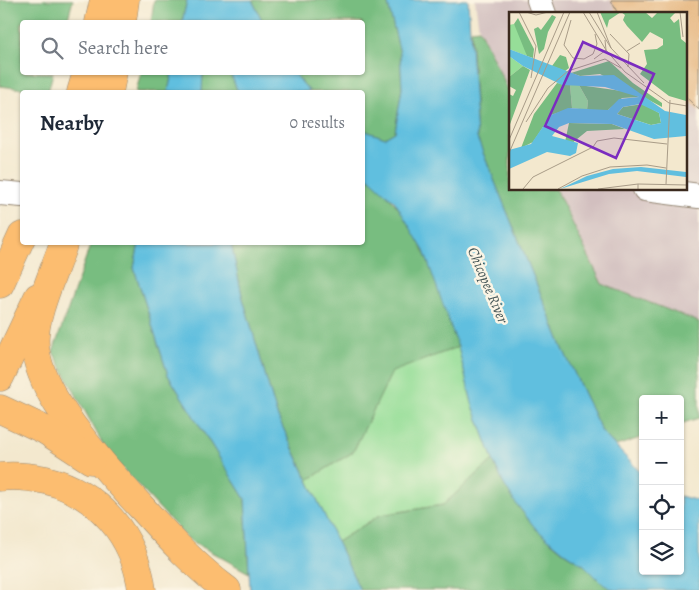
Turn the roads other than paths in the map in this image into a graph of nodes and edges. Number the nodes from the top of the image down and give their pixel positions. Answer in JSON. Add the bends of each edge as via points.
{"nodes":[{"id":1,"x":104,"y":0,"type":"edge"},
{"id":2,"x":126,"y":0,"type":"edge"},
{"id":3,"x":539,"y":0,"type":"edge"},
{"id":4,"x":543,"y":12,"type":"edge"},
{"id":5,"x":99,"y":20,"type":"edge"},
{"id":6,"x":122,"y":20,"type":"edge"},
{"id":7,"x":85,"y":75,"type":"edge"},
{"id":8,"x":112,"y":75,"type":"edge"},
{"id":9,"x":81,"y":90,"type":"edge"},
{"id":10,"x":109,"y":90,"type":"edge"},
{"id":11,"x":653,"y":190,"type":"edge"},
{"id":12,"x":0,"y":193,"type":"edge"},
{"id":13,"x":20,"y":195,"type":"edge"},
{"id":14,"x":699,"y":196,"type":"edge"},
{"id":15,"x":20,"y":240,"type":"edge"},
{"id":16,"x":64,"y":245,"type":"edge"},
{"id":17,"x":64,"y":245,"type":"edge"},
{"id":18,"x":0,"y":284,"type":"edge"},
{"id":19,"x":0,"y":377,"type":"edge"},
{"id":20,"x":0,"y":409,"type":"edge"},
{"id":21,"x":109,"y":472,"type":"junction"},
{"id":22,"x":0,"y":478,"type":"edge"},
{"id":23,"x":142,"y":590,"type":"edge"},
{"id":24,"x":227,"y":590,"type":"edge"}],
"edges":[{"from":1,"to":5,"type":"main road"},
{"from":2,"to":6,"type":"main road"},
{"from":3,"to":4,"type":"street"},
{"from":7,"to":9,"type":"main road"},
{"from":8,"to":10,"type":"main road"},
{"from":11,"to":14,"type":"street"},
{"from":12,"to":13,"type":"street"},
{"from":15,"to":18,"type":"main road"},
{"from":16,"to":19,"type":"main road"},
{"from":17,"to":21,"type":"main road","via":[[37,321],[35,345],[42,372],[57,403]]},
{"from":20,"to":21,"type":"main road","via":[[45,430]]},
{"from":21,"to":24,"type":"main road","via":[[191,560]]},
{"from":22,"to":23,"type":"main road","via":[[20,476],[54,482],[85,495],[98,505],[117,526],[131,549]]}]}
